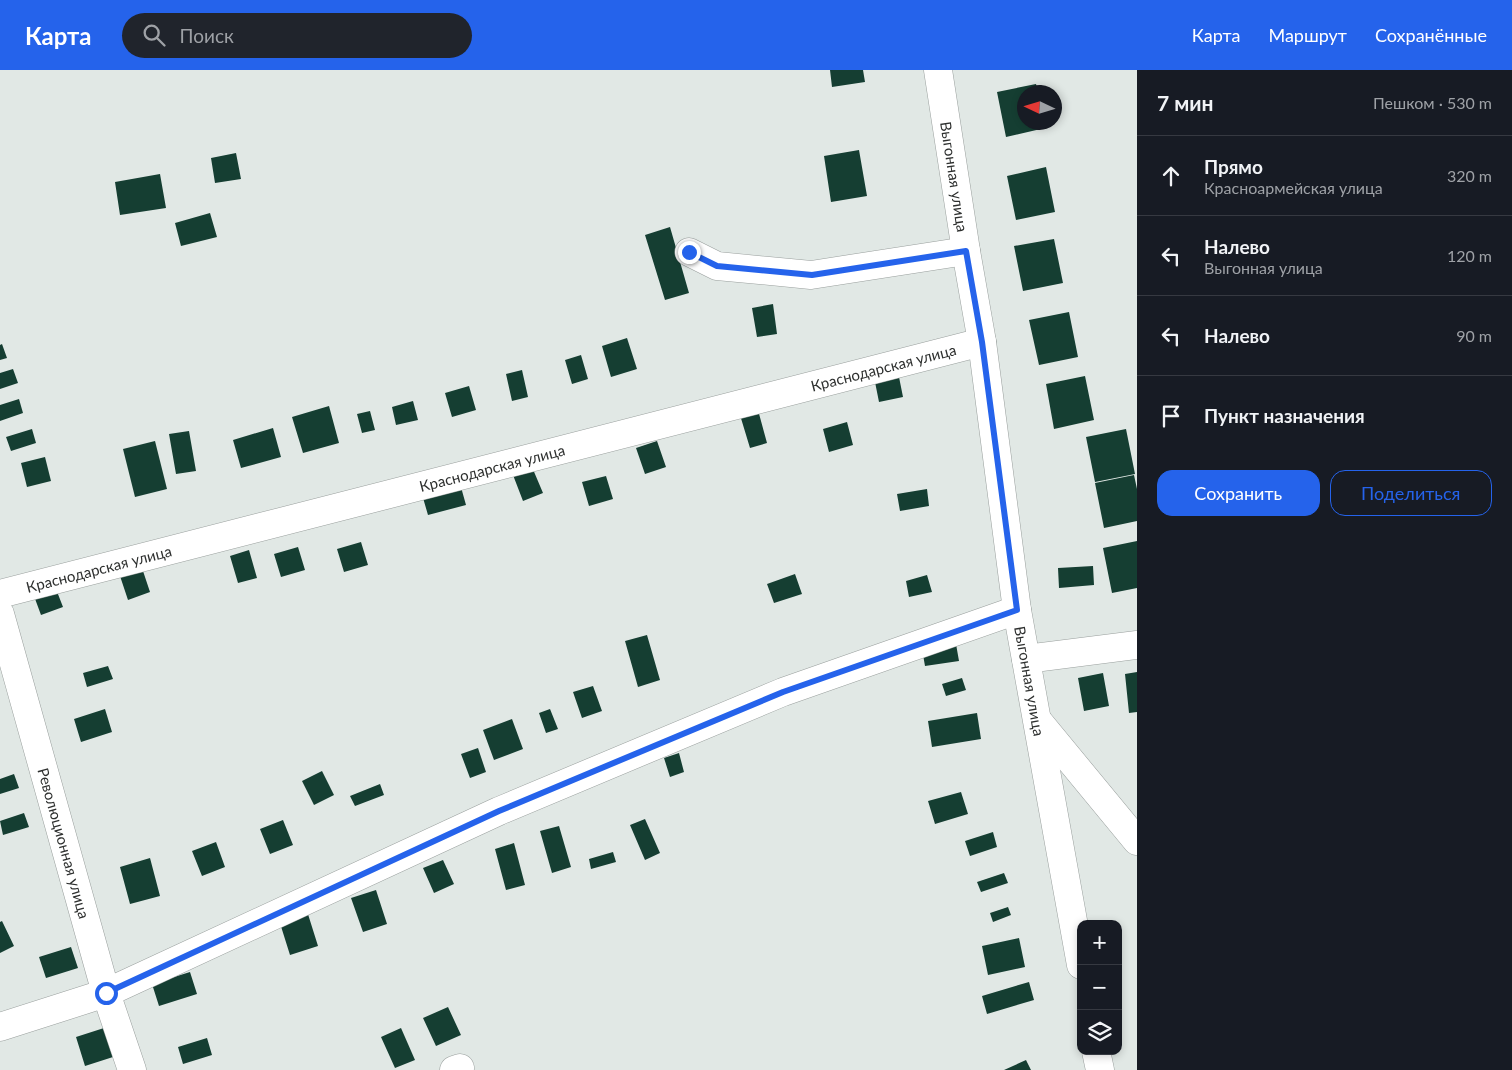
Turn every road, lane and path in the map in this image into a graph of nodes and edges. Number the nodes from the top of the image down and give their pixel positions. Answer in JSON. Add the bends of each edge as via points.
{"nodes":[{"id":1,"x":938,"y":70,"type":"edge"},
{"id":2,"x":966,"y":251,"type":"junction"},
{"id":3,"x":689,"y":252,"type":"dead end"},
{"id":4,"x":982,"y":342,"type":"junction"},
{"id":5,"x":0,"y":594,"type":"edge"},
{"id":6,"x":1017,"y":610,"type":"junction"},
{"id":7,"x":0,"y":614,"type":"edge"},
{"id":8,"x":1137,"y":645,"type":"edge"},
{"id":9,"x":1026,"y":659,"type":"junction"},
{"id":10,"x":1037,"y":720,"type":"junction"},
{"id":11,"x":1137,"y":842,"type":"edge"},
{"id":12,"x":1077,"y":942,"type":"edge"},
{"id":13,"x":106,"y":993,"type":"junction"},
{"id":14,"x":0,"y":1027,"type":"edge"},
{"id":15,"x":1097,"y":1055,"type":"edge"},
{"id":16,"x":132,"y":1070,"type":"edge"},
{"id":17,"x":1100,"y":1070,"type":"edge"}],
"edges":[{"from":1,"to":2,"type":"street","name":"Выгонная улица"},
{"from":2,"to":3,"type":"street","via":[[812,275],[717,266]]},
{"from":2,"to":4,"type":"street","name":"Выгонная улица"},
{"from":4,"to":5,"type":"street","name":"Краснодарская улица"},
{"from":4,"to":6,"type":"street","name":"Выгонная улица"},
{"from":6,"to":9,"type":"street","name":"Выгонная улица"},
{"from":6,"to":13,"type":"street","via":[[783,692],[517,803]]},
{"from":7,"to":13,"type":"street","name":"Революционная улица"},
{"from":8,"to":9,"type":"street"},
{"from":9,"to":10,"type":"street","name":"Выгонная улица"},
{"from":10,"to":11,"type":"street"},
{"from":10,"to":12,"type":"street","name":"Выгонная улица"},
{"from":13,"to":14,"type":"street"},
{"from":13,"to":16,"type":"street","name":"Революционная улица"},
{"from":15,"to":17,"type":"street"}]}
